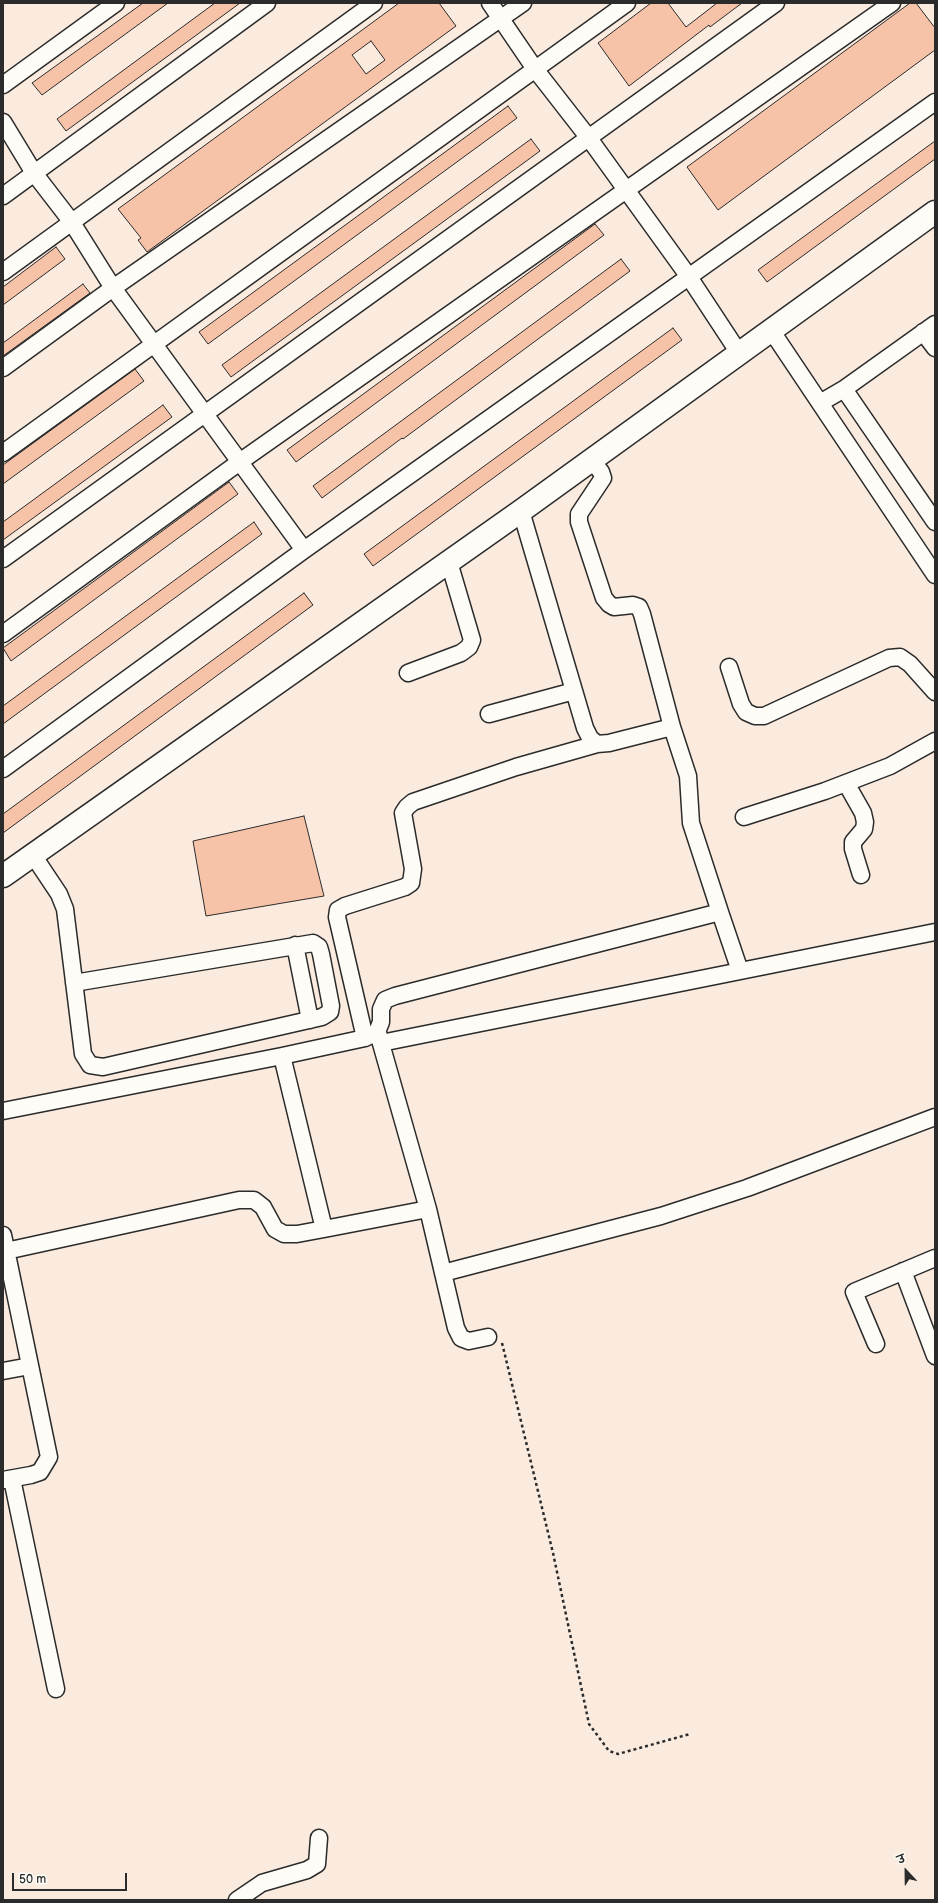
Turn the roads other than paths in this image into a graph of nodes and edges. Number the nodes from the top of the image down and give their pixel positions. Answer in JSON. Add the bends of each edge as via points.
{"nodes":[{"id":1,"x":116,"y":3,"type":"edge"},
{"id":2,"x":267,"y":3,"type":"edge"},
{"id":3,"x":374,"y":3,"type":"edge"},
{"id":4,"x":490,"y":3,"type":"edge"},
{"id":5,"x":523,"y":3,"type":"edge"},
{"id":6,"x":627,"y":3,"type":"edge"},
{"id":7,"x":776,"y":3,"type":"edge"},
{"id":8,"x":892,"y":3,"type":"edge"},
{"id":9,"x":500,"y":19,"type":"junction"},
{"id":10,"x":535,"y":69,"type":"junction"},
{"id":11,"x":3,"y":85,"type":"edge"},
{"id":12,"x":935,"y":102,"type":"edge"},
{"id":13,"x":3,"y":122,"type":"edge"},
{"id":14,"x":588,"y":137,"type":"junction"},
{"id":15,"x":34,"y":173,"type":"junction"},
{"id":16,"x":625,"y":189,"type":"junction"},
{"id":17,"x":3,"y":196,"type":"edge"},
{"id":18,"x":935,"y":212,"type":"edge"},
{"id":19,"x":70,"y":221,"type":"junction"},
{"id":20,"x":3,"y":272,"type":"edge"},
{"id":21,"x":689,"y":277,"type":"junction"},
{"id":22,"x":113,"y":288,"type":"junction"},
{"id":23,"x":929,"y":328,"type":"edge"},
{"id":24,"x":771,"y":330,"type":"junction"},
{"id":25,"x":153,"y":344,"type":"junction"},
{"id":26,"x":935,"y":348,"type":"edge"},
{"id":27,"x":740,"y":353,"type":"junction"},
{"id":28,"x":3,"y":368,"type":"edge"},
{"id":29,"x":844,"y":389,"type":"junction"},
{"id":30,"x":820,"y":403,"type":"junction"},
{"id":31,"x":205,"y":413,"type":"junction"},
{"id":32,"x":3,"y":453,"type":"edge"},
{"id":33,"x":592,"y":460,"type":"junction"},
{"id":34,"x":241,"y":461,"type":"junction"},
{"id":35,"x":521,"y":511,"type":"junction"},
{"id":36,"x":935,"y":522,"type":"edge"},
{"id":37,"x":304,"y":550,"type":"junction"},
{"id":38,"x":3,"y":559,"type":"edge"},
{"id":39,"x":449,"y":562,"type":"junction"},
{"id":40,"x":935,"y":575,"type":"edge"},
{"id":41,"x":3,"y":634,"type":"edge"},
{"id":42,"x":729,"y":667,"type":"dead end"},
{"id":43,"x":408,"y":673,"type":"dead end"},
{"id":44,"x":574,"y":691,"type":"junction"},
{"id":45,"x":935,"y":692,"type":"edge"},
{"id":46,"x":488,"y":714,"type":"dead end"},
{"id":47,"x":672,"y":727,"type":"junction"},
{"id":48,"x":935,"y":741,"type":"edge"},
{"id":49,"x":597,"y":744,"type":"junction"},
{"id":50,"x":3,"y":769,"type":"edge"},
{"id":51,"x":846,"y":783,"type":"junction"},
{"id":52,"x":744,"y":817,"type":"dead end"},
{"id":53,"x":33,"y":855,"type":"junction"},
{"id":54,"x":861,"y":875,"type":"dead end"},
{"id":55,"x":3,"y":876,"type":"edge"},
{"id":56,"x":720,"y":912,"type":"junction"},
{"id":57,"x":935,"y":932,"type":"edge"},
{"id":58,"x":295,"y":945,"type":"junction"},
{"id":59,"x":740,"y":971,"type":"junction"},
{"id":60,"x":74,"y":983,"type":"junction"},
{"id":61,"x":310,"y":1020,"type":"junction"},
{"id":62,"x":375,"y":1038,"type":"junction"},
{"id":63,"x":282,"y":1056,"type":"junction"},
{"id":64,"x":3,"y":1111,"type":"edge"},
{"id":65,"x":935,"y":1118,"type":"edge"},
{"id":66,"x":428,"y":1209,"type":"junction"},
{"id":67,"x":324,"y":1229,"type":"junction"},
{"id":68,"x":3,"y":1235,"type":"edge"},
{"id":69,"x":6,"y":1251,"type":"junction"},
{"id":70,"x":935,"y":1258,"type":"edge"},
{"id":71,"x":903,"y":1271,"type":"junction"},
{"id":72,"x":443,"y":1273,"type":"junction"},
{"id":73,"x":488,"y":1336,"type":"road end"},
{"id":74,"x":876,"y":1344,"type":"dead end"},
{"id":75,"x":935,"y":1356,"type":"edge"},
{"id":76,"x":30,"y":1366,"type":"junction"},
{"id":77,"x":3,"y":1371,"type":"edge"},
{"id":78,"x":8,"y":1479,"type":"edge"},
{"id":79,"x":56,"y":1690,"type":"dead end"},
{"id":80,"x":320,"y":1838,"type":"dead end"},
{"id":81,"x":237,"y":1900,"type":"edge"}],
"edges":[{"from":1,"to":11,"type":"street"},
{"from":2,"to":15,"type":"street"},
{"from":3,"to":19,"type":"street"},
{"from":4,"to":9,"type":"street"},
{"from":5,"to":9,"type":"street"},
{"from":6,"to":10,"type":"street"},
{"from":7,"to":14,"type":"street"},
{"from":8,"to":16,"type":"street"},
{"from":9,"to":10,"type":"street"},
{"from":9,"to":22,"type":"street"},
{"from":10,"to":14,"type":"street"},
{"from":10,"to":25,"type":"street"},
{"from":12,"to":21,"type":"street"},
{"from":13,"to":15,"type":"street"},
{"from":14,"to":16,"type":"street"},
{"from":14,"to":31,"type":"street"},
{"from":15,"to":17,"type":"street"},
{"from":15,"to":19,"type":"street"},
{"from":16,"to":21,"type":"street"},
{"from":16,"to":34,"type":"street"},
{"from":18,"to":24,"type":"street"},
{"from":19,"to":20,"type":"street"},
{"from":19,"to":22,"type":"street"},
{"from":21,"to":27,"type":"street"},
{"from":21,"to":37,"type":"street"},
{"from":22,"to":25,"type":"street"},
{"from":22,"to":28,"type":"street"},
{"from":23,"to":26,"type":"street"},
{"from":23,"to":29,"type":"street"},
{"from":24,"to":27,"type":"street"},
{"from":24,"to":30,"type":"street"},
{"from":25,"to":31,"type":"street"},
{"from":25,"to":32,"type":"street"},
{"from":27,"to":33,"type":"street"},
{"from":29,"to":30,"type":"street"},
{"from":29,"to":36,"type":"street"},
{"from":30,"to":40,"type":"street"},
{"from":31,"to":34,"type":"street"},
{"from":31,"to":38,"type":"street"},
{"from":33,"to":35,"type":"street"},
{"from":33,"to":47,"type":"street","via":[[601,472],[602,478],[580,514],[580,522],[604,598],[614,607],[639,607]]},
{"from":34,"to":37,"type":"street"},
{"from":34,"to":41,"type":"street"},
{"from":35,"to":39,"type":"street"},
{"from":35,"to":44,"type":"street"},
{"from":37,"to":50,"type":"street"},
{"from":39,"to":43,"type":"street","via":[[472,640],[469,647],[461,653]]},
{"from":39,"to":53,"type":"street"},
{"from":42,"to":45,"type":"street","via":[[741,704],[746,712],[755,716],[764,716],[889,658],[900,657],[910,664]]},
{"from":44,"to":46,"type":"street"},
{"from":44,"to":49,"type":"street","via":[[585,728]]},
{"from":47,"to":49,"type":"street"},
{"from":47,"to":56,"type":"street","via":[[688,776],[691,823]]},
{"from":48,"to":51,"type":"street","via":[[890,766]]},
{"from":49,"to":62,"type":"street","via":[[516,767],[413,802],[407,807],[403,813],[413,870],[411,883],[345,906],[338,910],[337,917]]},
{"from":51,"to":52,"type":"street"},
{"from":51,"to":54,"type":"street","via":[[863,813],[865,822],[853,849]]},
{"from":53,"to":55,"type":"street"},
{"from":53,"to":60,"type":"street","via":[[59,894],[65,909]]},
{"from":56,"to":59,"type":"street"},
{"from":56,"to":62,"type":"street","via":[[395,996],[385,1000]]},
{"from":57,"to":59,"type":"street"},
{"from":58,"to":60,"type":"street"},
{"from":58,"to":61,"type":"street"},
{"from":58,"to":61,"type":"street","via":[[313,943],[319,947],[321,954],[330,1012]]},
{"from":59,"to":62,"type":"street"},
{"from":60,"to":61,"type":"street","via":[[83,1054],[90,1065],[102,1067]]},
{"from":62,"to":63,"type":"street"},
{"from":62,"to":66,"type":"street"},
{"from":63,"to":64,"type":"street"},
{"from":63,"to":67,"type":"street"},
{"from":65,"to":72,"type":"street","via":[[747,1188],[661,1216]]},
{"from":66,"to":67,"type":"street"},
{"from":66,"to":72,"type":"street"},
{"from":67,"to":69,"type":"street","via":[[284,1234],[275,1229],[263,1207],[254,1200],[239,1200]]},
{"from":68,"to":69,"type":"street"},
{"from":69,"to":76,"type":"street"},
{"from":70,"to":71,"type":"street"},
{"from":71,"to":74,"type":"street","via":[[854,1292]]},
{"from":71,"to":75,"type":"street"},
{"from":72,"to":73,"type":"street","via":[[456,1328],[461,1338],[469,1341]]},
{"from":76,"to":77,"type":"street"},
{"from":76,"to":78,"type":"street","via":[[49,1457],[40,1472]]},
{"from":78,"to":79,"type":"street"},
{"from":80,"to":81,"type":"street","via":[[317,1864],[307,1870],[262,1883]]}]}
